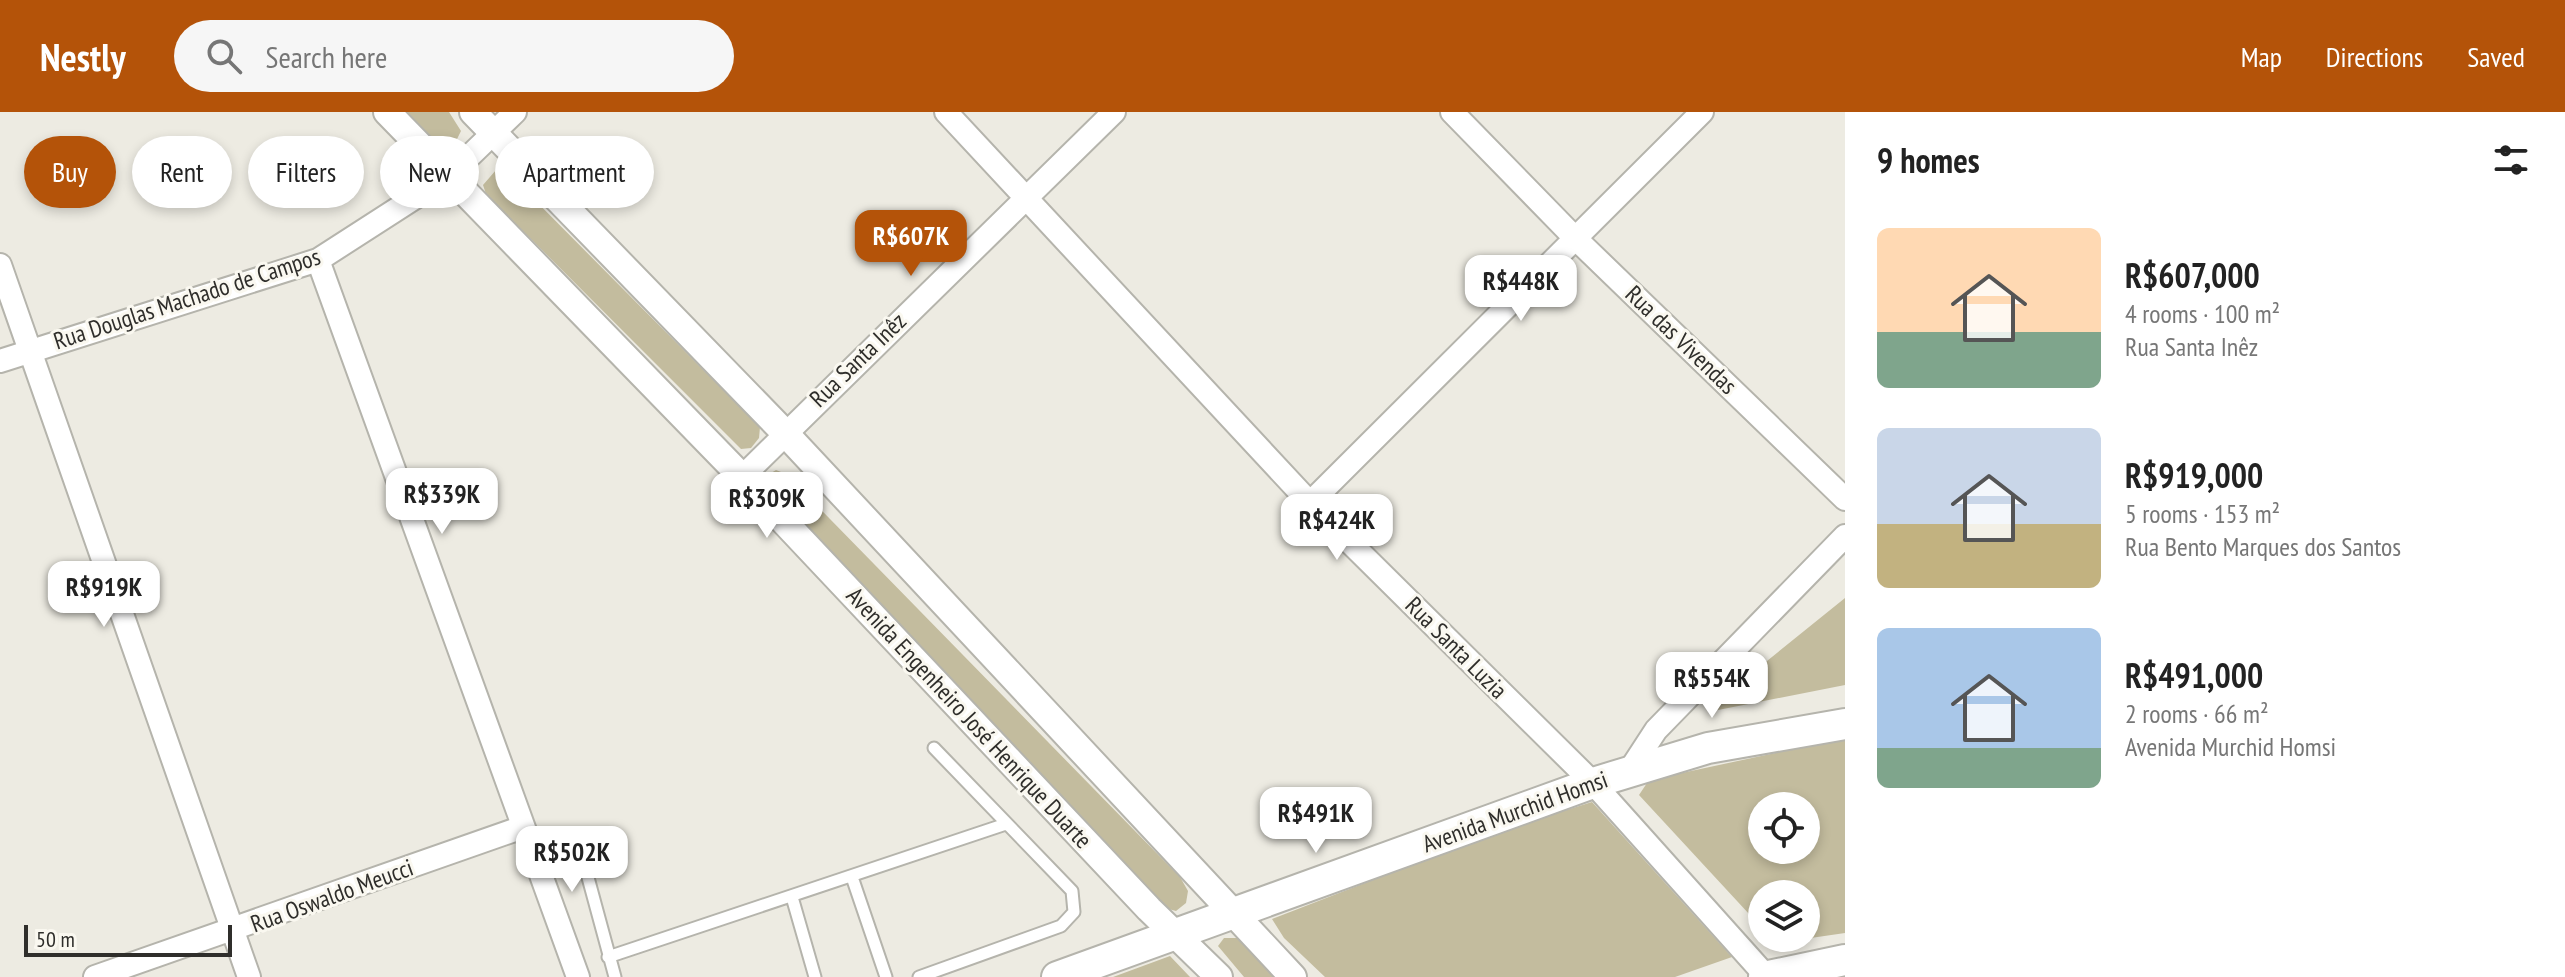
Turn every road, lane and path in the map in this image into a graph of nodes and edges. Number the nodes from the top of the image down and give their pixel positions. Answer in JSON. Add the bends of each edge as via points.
{"nodes":[{"id":1,"x":387,"y":112,"type":"edge"},
{"id":2,"x":473,"y":112,"type":"edge"},
{"id":3,"x":515,"y":112,"type":"edge"},
{"id":4,"x":946,"y":112,"type":"edge"},
{"id":5,"x":1114,"y":112,"type":"edge"},
{"id":6,"x":1452,"y":112,"type":"edge"},
{"id":7,"x":1702,"y":112,"type":"edge"},
{"id":8,"x":494,"y":133,"type":"junction"},
{"id":9,"x":411,"y":136,"type":"edge"},
{"id":10,"x":479,"y":147,"type":"edge"},
{"id":11,"x":1028,"y":198,"type":"junction"},
{"id":12,"x":479,"y":205,"type":"edge"},
{"id":13,"x":399,"y":208,"type":"edge"},
{"id":14,"x":1574,"y":237,"type":"junction"},
{"id":15,"x":318,"y":260,"type":"junction"},
{"id":16,"x":0,"y":265,"type":"edge"},
{"id":17,"x":31,"y":350,"type":"junction"},
{"id":18,"x":0,"y":361,"type":"edge"},
{"id":19,"x":784,"y":432,"type":"junction"},
{"id":20,"x":742,"y":477,"type":"junction"},
{"id":21,"x":1845,"y":499,"type":"edge"},
{"id":22,"x":1310,"y":503,"type":"junction"},
{"id":23,"x":1845,"y":536,"type":"edge"},
{"id":24,"x":1845,"y":724,"type":"edge"},
{"id":25,"x":934,"y":748,"type":"dead end"},
{"id":26,"x":1628,"y":773,"type":"junction"},
{"id":27,"x":1593,"y":783,"type":"junction"},
{"id":28,"x":1006,"y":824,"type":"junction"},
{"id":29,"x":523,"y":827,"type":"junction"},
{"id":30,"x":583,"y":859,"type":"dead end"},
{"id":31,"x":852,"y":877,"type":"junction"},
{"id":32,"x":792,"y":897,"type":"junction"},
{"id":33,"x":1234,"y":913,"type":"junction"},
{"id":34,"x":233,"y":931,"type":"junction"},
{"id":35,"x":1179,"y":935,"type":"junction"},
{"id":36,"x":608,"y":957,"type":"junction"},
{"id":37,"x":1845,"y":960,"type":"edge"},
{"id":38,"x":95,"y":977,"type":"edge"},
{"id":39,"x":249,"y":977,"type":"edge"},
{"id":40,"x":578,"y":977,"type":"edge"},
{"id":41,"x":615,"y":977,"type":"edge"},
{"id":42,"x":815,"y":977,"type":"edge"},
{"id":43,"x":886,"y":977,"type":"edge"},
{"id":44,"x":919,"y":977,"type":"edge"},
{"id":45,"x":1057,"y":977,"type":"edge"},
{"id":46,"x":1219,"y":977,"type":"edge"},
{"id":47,"x":1293,"y":977,"type":"edge"},
{"id":48,"x":1765,"y":977,"type":"edge"}],
"edges":[{"from":1,"to":9,"type":"street","name":"Avenida Engenheiro José Henrique Duarte"},
{"from":2,"to":8,"type":"street"},
{"from":3,"to":8,"type":"street","name":"Rua Douglas Machado de Campos"},
{"from":4,"to":11,"type":"street","name":"Rua Santa Luzia"},
{"from":5,"to":11,"type":"street","name":"Rua Santa Inêz"},
{"from":6,"to":14,"type":"street","name":"Rua das Vivendas"},
{"from":7,"to":14,"type":"street"},
{"from":8,"to":10,"type":"street","name":"Rua Douglas Machado de Campos"},
{"from":8,"to":19,"type":"street"},
{"from":11,"to":19,"type":"street","name":"Rua Santa Inêz"},
{"from":11,"to":22,"type":"street","name":"Rua Santa Luzia"},
{"from":12,"to":20,"type":"street","name":"Avenida Engenheiro José Henrique Duarte"},
{"from":13,"to":15,"type":"street","name":"Rua Douglas Machado de Campos"},
{"from":14,"to":21,"type":"street","name":"Rua das Vivendas"},
{"from":14,"to":22,"type":"street"},
{"from":15,"to":17,"type":"street","name":"Rua Douglas Machado de Campos"},
{"from":15,"to":29,"type":"street"},
{"from":16,"to":17,"type":"street"},
{"from":17,"to":18,"type":"street","name":"Rua Douglas Machado de Campos"},
{"from":17,"to":34,"type":"street"},
{"from":19,"to":20,"type":"street","name":"Rua Santa Inêz"},
{"from":19,"to":33,"type":"street"},
{"from":20,"to":35,"type":"street","name":"Avenida Engenheiro José Henrique Duarte","via":[[1138,898]]},
{"from":22,"to":27,"type":"street","name":"Rua Santa Luzia"},
{"from":23,"to":26,"type":"street","via":[[1656,730]]},
{"from":24,"to":26,"type":"main road","name":"Avenida Murchid Homsi","via":[[1708,748]]},
{"from":25,"to":28,"type":"lane"},
{"from":26,"to":27,"type":"main road","name":"Avenida Murchid Homsi"},
{"from":27,"to":33,"type":"main road","name":"Avenida Murchid Homsi"},
{"from":27,"to":48,"type":"street","name":"Rua Santa Luzia"},
{"from":28,"to":31,"type":"lane"},
{"from":28,"to":44,"type":"lane","via":[[1072,891],[1074,912],[1061,926]]},
{"from":29,"to":34,"type":"street","name":"Rua Oswaldo Meucci"},
{"from":29,"to":40,"type":"street"},
{"from":30,"to":36,"type":"lane"},
{"from":31,"to":32,"type":"lane"},
{"from":31,"to":43,"type":"lane"},
{"from":32,"to":36,"type":"lane"},
{"from":32,"to":42,"type":"lane"},
{"from":33,"to":35,"type":"main road","name":"Avenida Murchid Homsi"},
{"from":33,"to":47,"type":"street"},
{"from":34,"to":38,"type":"street","name":"Rua Oswaldo Meucci"},
{"from":34,"to":39,"type":"street"},
{"from":35,"to":45,"type":"main road","name":"Avenida Murchid Homsi"},
{"from":35,"to":46,"type":"street","name":"Avenida Engenheiro José Henrique Duarte"},
{"from":36,"to":41,"type":"lane"},
{"from":37,"to":48,"type":"main road"}]}
